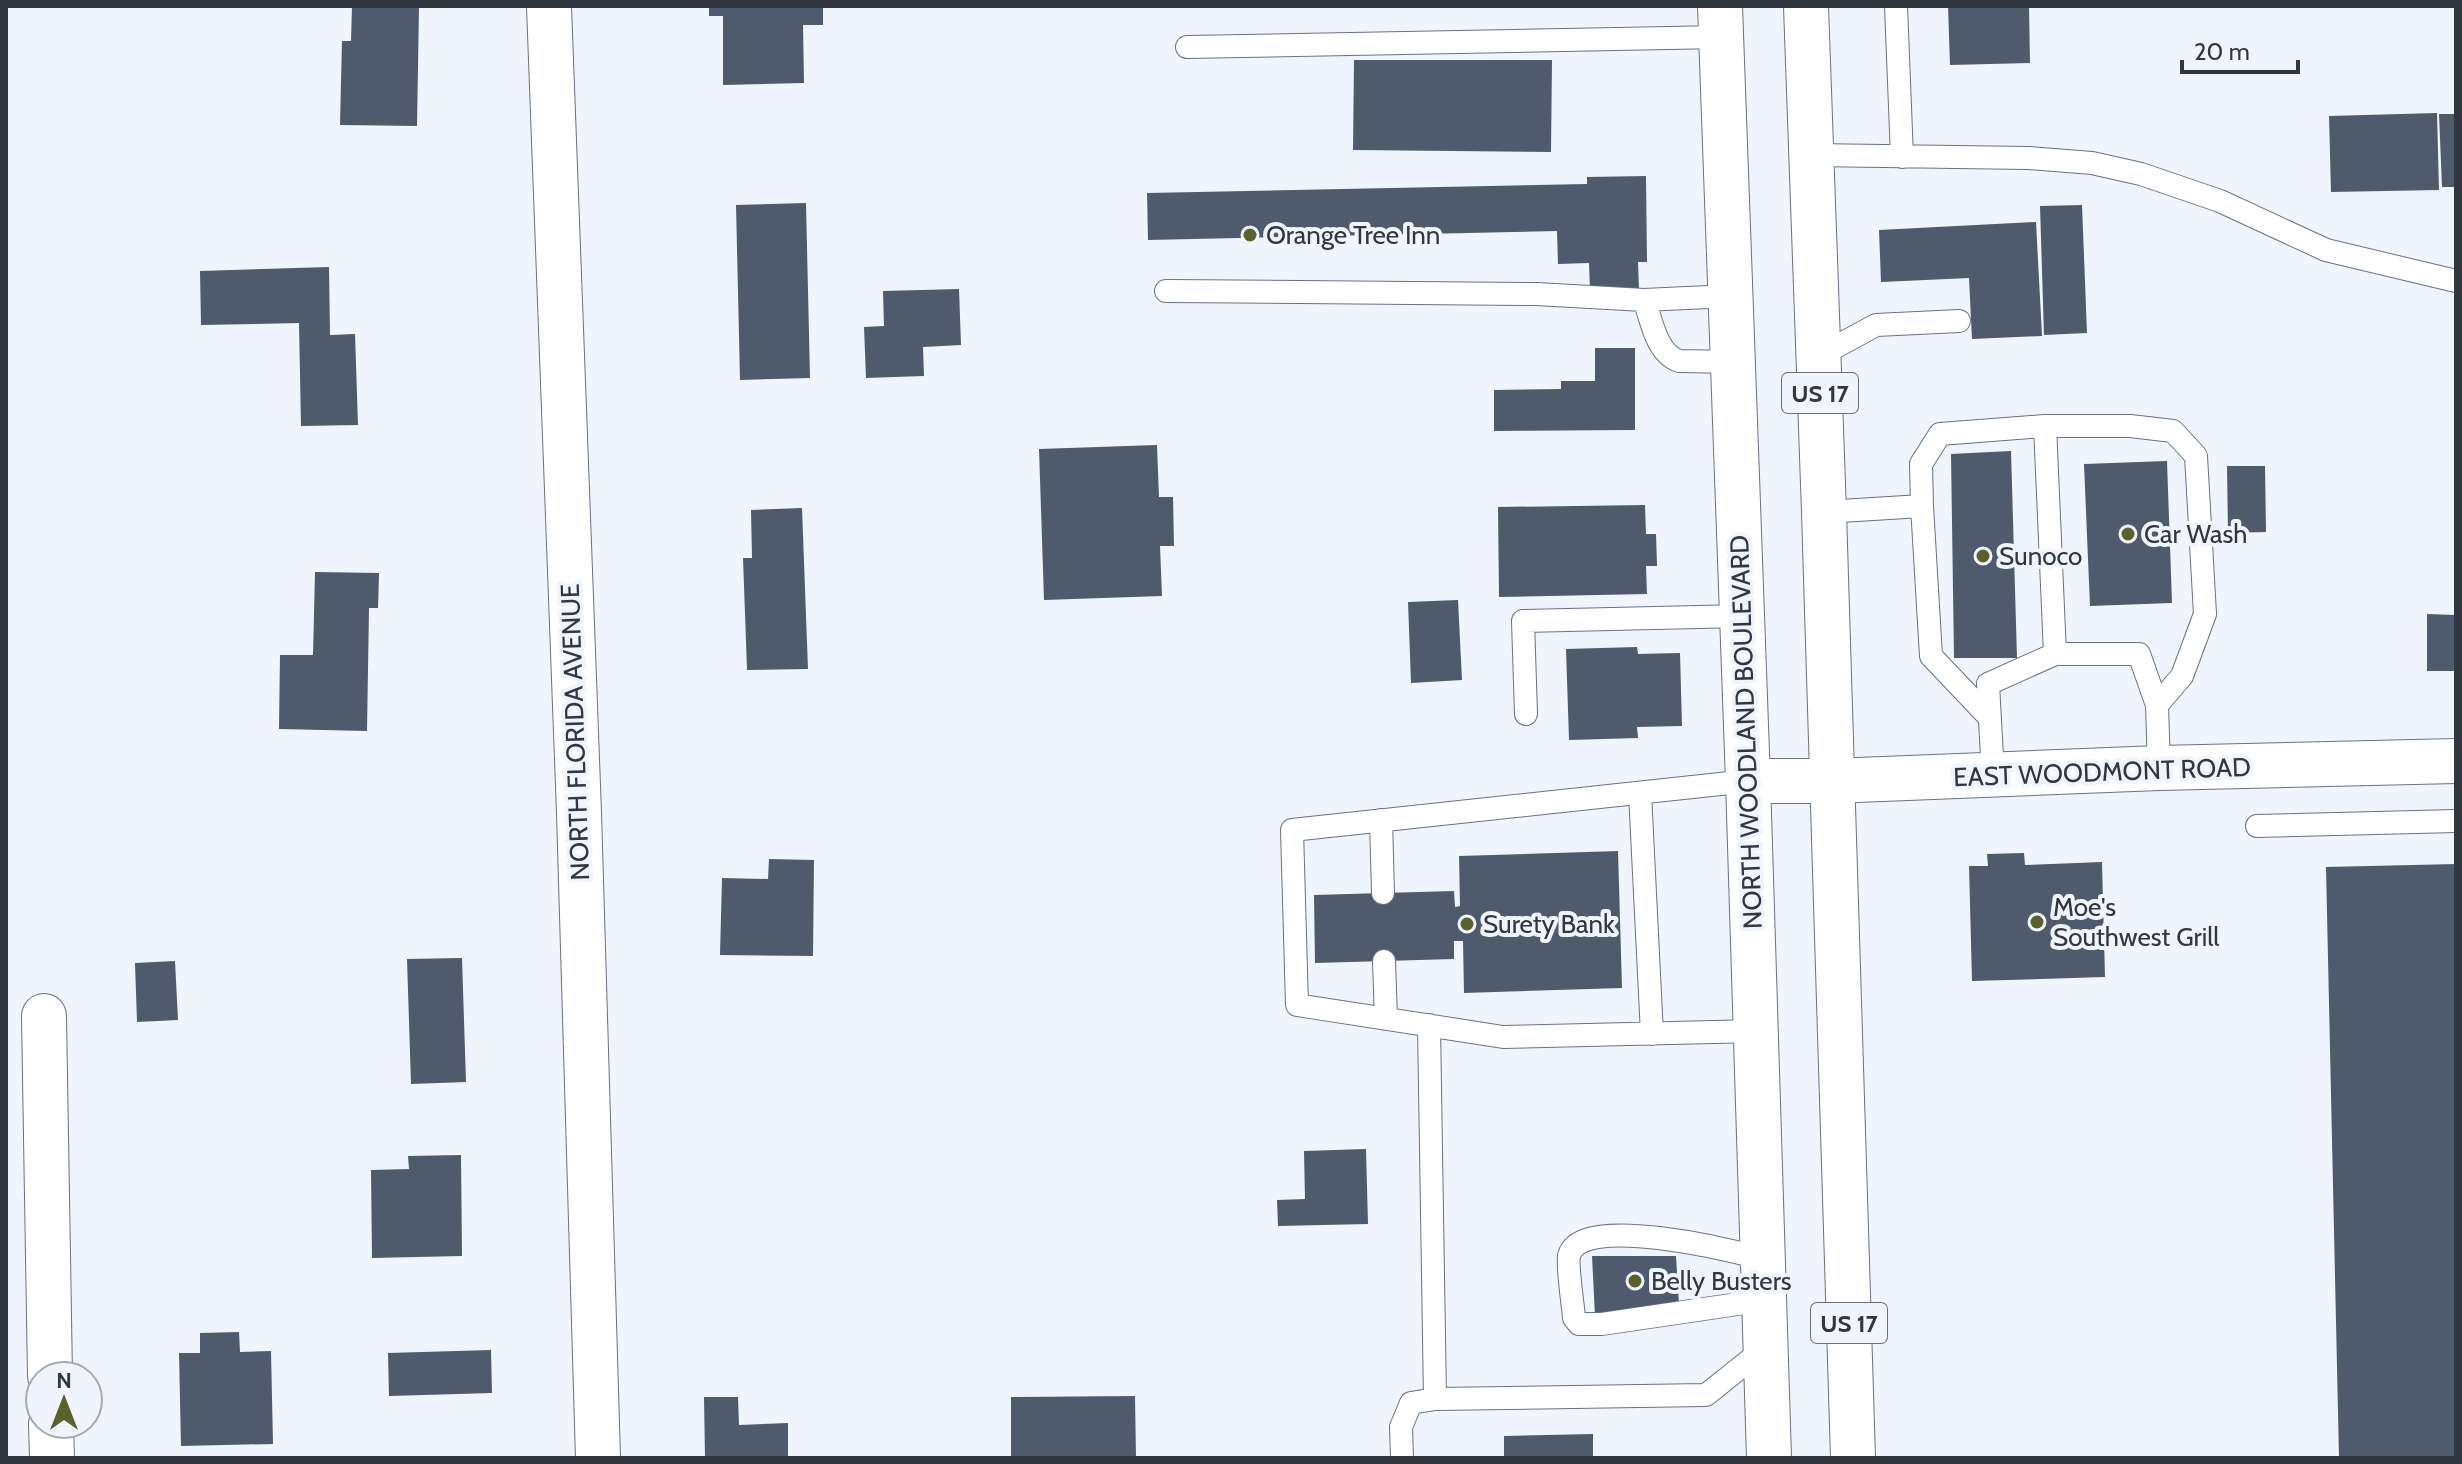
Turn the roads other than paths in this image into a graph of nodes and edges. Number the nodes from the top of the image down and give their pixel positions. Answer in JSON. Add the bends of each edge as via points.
{"nodes":[{"id":1,"x":549,"y":6,"type":"edge"},
{"id":2,"x":1806,"y":6,"type":"edge"},
{"id":3,"x":1896,"y":6,"type":"edge"},
{"id":4,"x":1721,"y":22,"type":"edge"},
{"id":5,"x":1187,"y":47,"type":"dead end"},
{"id":6,"x":1811,"y":155,"type":"junction"},
{"id":7,"x":1902,"y":157,"type":"junction"},
{"id":8,"x":2456,"y":281,"type":"edge"},
{"id":9,"x":1166,"y":291,"type":"dead end"},
{"id":10,"x":1730,"y":296,"type":"junction"},
{"id":11,"x":1644,"y":300,"type":"junction"},
{"id":12,"x":1959,"y":321,"type":"dead end"},
{"id":13,"x":1819,"y":356,"type":"junction"},
{"id":14,"x":1733,"y":362,"type":"junction"},
{"id":15,"x":2045,"y":426,"type":"junction"},
{"id":16,"x":1922,"y":506,"type":"junction"},
{"id":17,"x":1824,"y":512,"type":"junction"},
{"id":18,"x":1742,"y":616,"type":"junction"},
{"id":19,"x":2055,"y":654,"type":"junction"},
{"id":20,"x":2157,"y":705,"type":"junction"},
{"id":21,"x":1526,"y":714,"type":"dead end"},
{"id":22,"x":1990,"y":718,"type":"junction"},
{"id":23,"x":2456,"y":761,"type":"edge"},
{"id":24,"x":2159,"y":768,"type":"junction"},
{"id":25,"x":1993,"y":775,"type":"junction"},
{"id":26,"x":1748,"y":781,"type":"junction"},
{"id":27,"x":1832,"y":781,"type":"junction"},
{"id":28,"x":1640,"y":793,"type":"junction"},
{"id":29,"x":1381,"y":820,"type":"junction"},
{"id":30,"x":2456,"y":821,"type":"edge"},
{"id":31,"x":2257,"y":826,"type":"dead end"},
{"id":32,"x":1383,"y":893,"type":"dead end"},
{"id":33,"x":1384,"y":961,"type":"dead end"},
{"id":34,"x":44,"y":1016,"type":"dead end"},
{"id":35,"x":1386,"y":1019,"type":"junction"},
{"id":36,"x":1429,"y":1025,"type":"junction"},
{"id":37,"x":1756,"y":1031,"type":"junction"},
{"id":38,"x":1652,"y":1034,"type":"junction"},
{"id":39,"x":1764,"y":1280,"type":"junction"},
{"id":40,"x":1766,"y":1347,"type":"junction"},
{"id":41,"x":50,"y":1360,"type":"edge"},
{"id":42,"x":1435,"y":1399,"type":"junction"},
{"id":43,"x":598,"y":1458,"type":"edge"},
{"id":44,"x":1402,"y":1458,"type":"edge"},
{"id":45,"x":1769,"y":1458,"type":"edge"},
{"id":46,"x":1853,"y":1458,"type":"edge"}],
"edges":[{"from":1,"to":43,"type":"main road","name":"NORTH FLORIDA AVENUE"},
{"from":2,"to":6,"type":"main road","number":"US 17"},
{"from":3,"to":7,"type":"lane"},
{"from":4,"to":5,"type":"lane"},
{"from":4,"to":10,"type":"main road","name":"NORTH WOODLAND BOULEVARD"},
{"from":6,"to":7,"type":"lane"},
{"from":6,"to":13,"type":"main road","number":"US 17"},
{"from":7,"to":8,"type":"lane","via":[[2092,163],[2220,201],[2326,250]]},
{"from":9,"to":11,"type":"lane"},
{"from":10,"to":11,"type":"lane"},
{"from":10,"to":14,"type":"main road","name":"NORTH WOODLAND BOULEVARD"},
{"from":11,"to":14,"type":"lane","via":[[1663,351],[1671,358]]},
{"from":12,"to":13,"type":"lane","via":[[1876,325]]},
{"from":13,"to":17,"type":"main road","number":"US 17"},
{"from":14,"to":18,"type":"main road","name":"NORTH WOODLAND BOULEVARD"},
{"from":15,"to":16,"type":"lane","via":[[1940,434],[1921,464]]},
{"from":15,"to":19,"type":"lane"},
{"from":15,"to":20,"type":"lane","via":[[2173,431],[2196,456],[2205,614],[2182,676]]},
{"from":16,"to":17,"type":"lane"},
{"from":16,"to":22,"type":"lane","via":[[1931,656]]},
{"from":17,"to":27,"type":"main road","number":"US 17"},
{"from":18,"to":21,"type":"lane","via":[[1523,621]]},
{"from":18,"to":26,"type":"main road","name":"NORTH WOODLAND BOULEVARD"},
{"from":19,"to":20,"type":"lane","via":[[2139,654]]},
{"from":19,"to":22,"type":"lane","via":[[1988,684]]},
{"from":20,"to":24,"type":"lane"},
{"from":22,"to":25,"type":"lane"},
{"from":23,"to":24,"type":"main road","name":"EAST WOODMONT ROAD"},
{"from":24,"to":25,"type":"main road","name":"EAST WOODMONT ROAD"},
{"from":25,"to":27,"type":"main road","name":"EAST WOODMONT ROAD"},
{"from":26,"to":27,"type":"main road","name":"EAST WOODMONT ROAD"},
{"from":26,"to":28,"type":"lane"},
{"from":26,"to":37,"type":"main road","name":"NORTH WOODLAND BOULEVARD"},
{"from":27,"to":46,"type":"main road","number":"US 17"},
{"from":28,"to":29,"type":"lane"},
{"from":28,"to":38,"type":"lane"},
{"from":29,"to":32,"type":"lane"},
{"from":29,"to":35,"type":"lane","via":[[1292,830],[1297,1005]]},
{"from":30,"to":31,"type":"lane"},
{"from":33,"to":35,"type":"lane"},
{"from":34,"to":41,"type":"main road"},
{"from":35,"to":36,"type":"lane"},
{"from":36,"to":38,"type":"lane","via":[[1503,1037]]},
{"from":36,"to":42,"type":"lane"},
{"from":37,"to":38,"type":"lane"},
{"from":37,"to":39,"type":"main road","name":"NORTH WOODLAND BOULEVARD"},
{"from":39,"to":39,"type":"lane","via":[[1602,1324],[1579,1324],[1574,1318],[1569,1256],[1576,1245],[1594,1238],[1639,1236],[1710,1245]]},
{"from":39,"to":40,"type":"main road","name":"NORTH WOODLAND BOULEVARD"},
{"from":40,"to":42,"type":"lane","via":[[1706,1395]]},
{"from":40,"to":45,"type":"main road","name":"NORTH WOODLAND BOULEVARD"},
{"from":42,"to":44,"type":"lane","via":[[1411,1403],[1401,1427]]}]}
